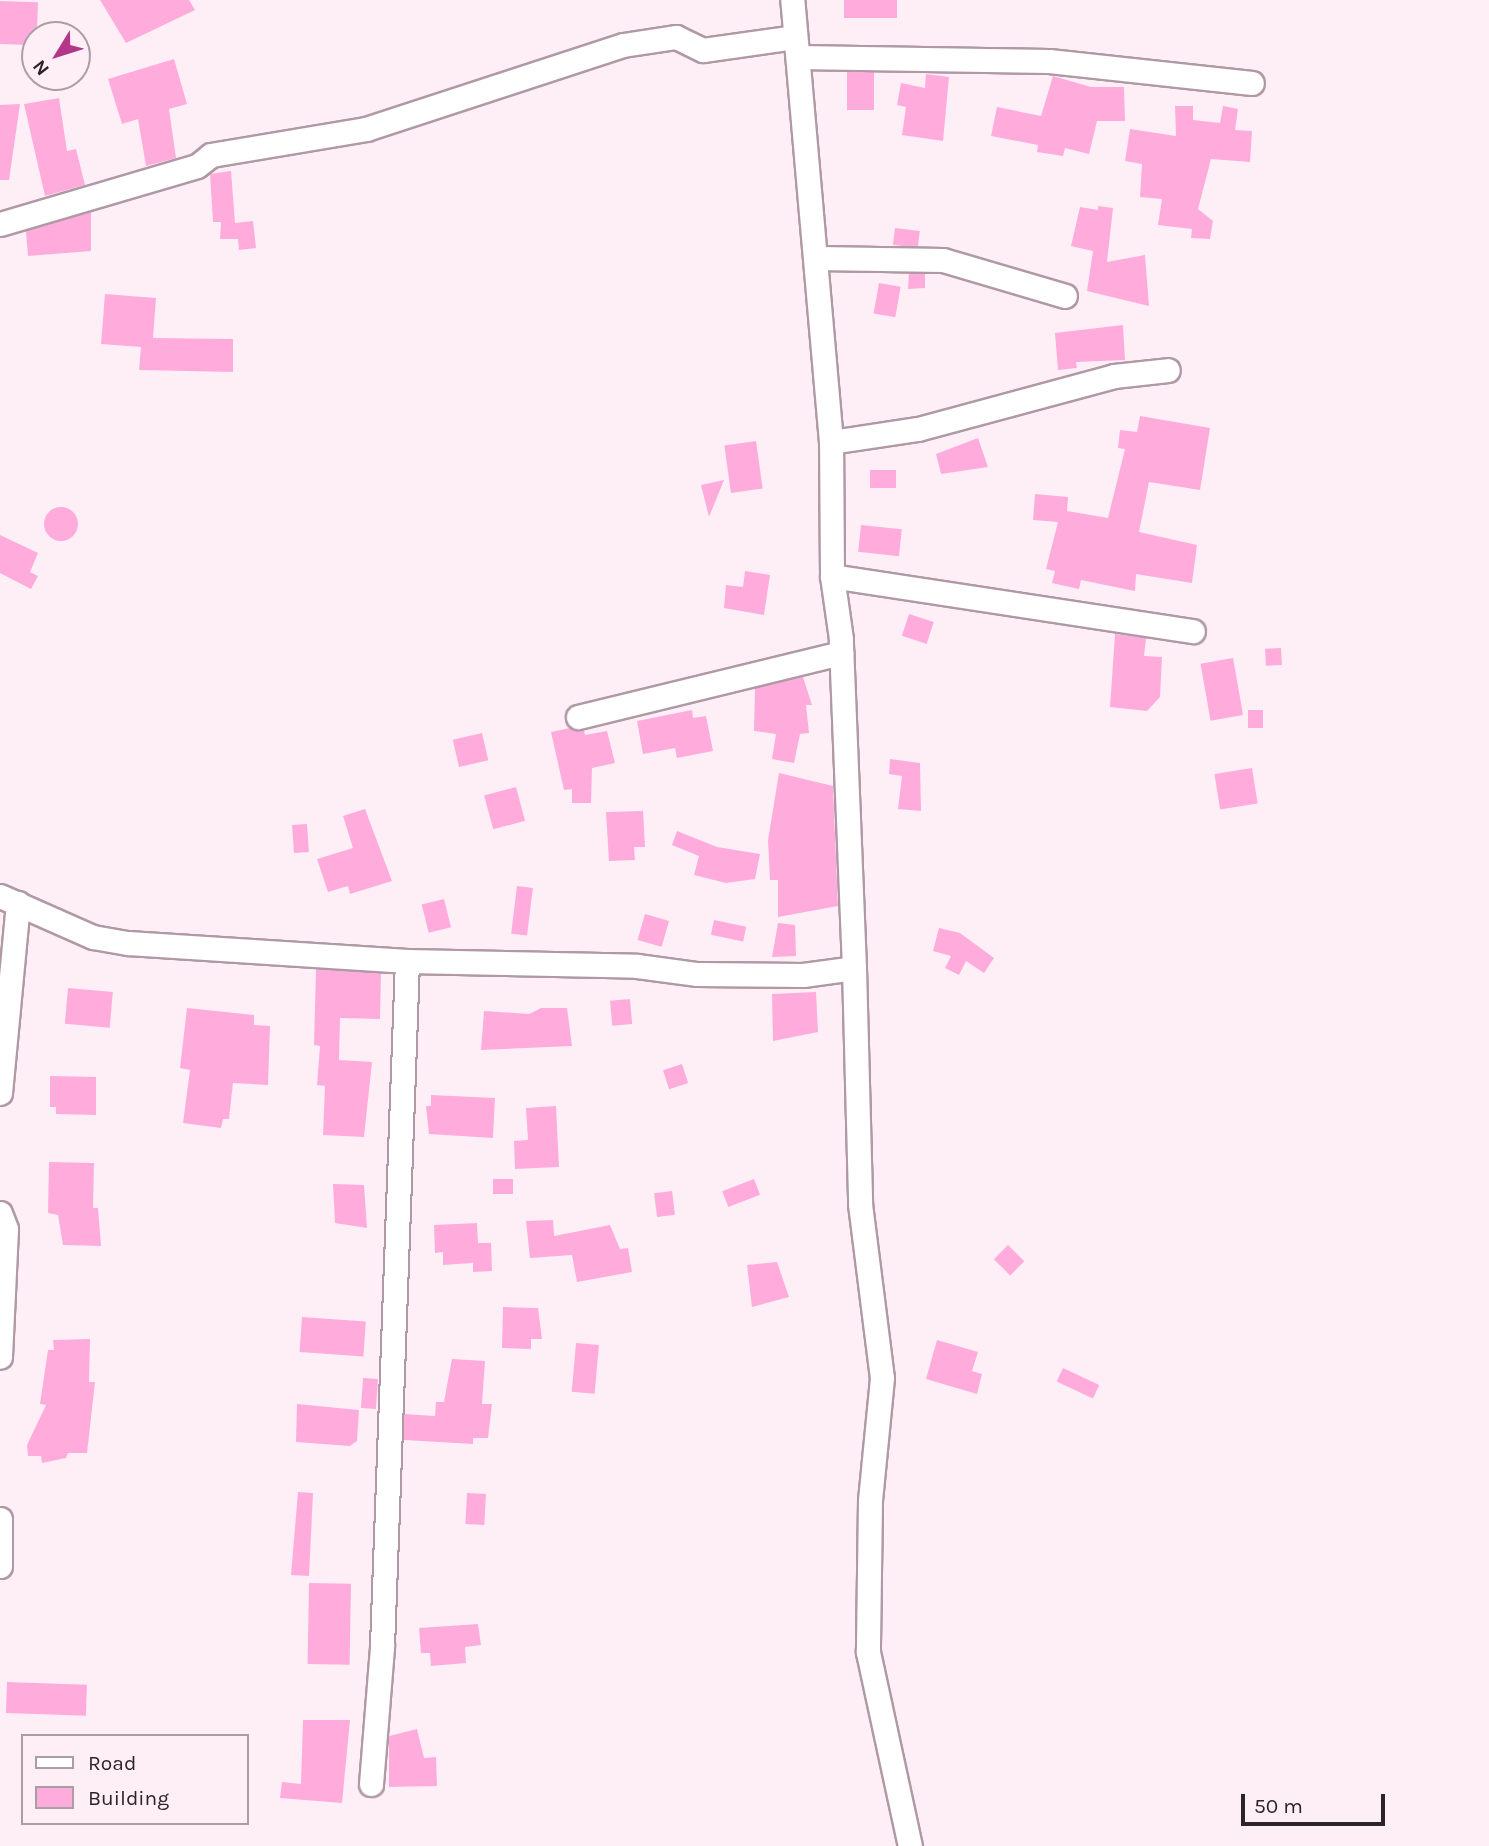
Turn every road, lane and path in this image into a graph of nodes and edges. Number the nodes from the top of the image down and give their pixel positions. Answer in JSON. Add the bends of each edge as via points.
{"nodes":[{"id":1,"x":792,"y":0,"type":"edge"},
{"id":2,"x":796,"y":47,"type":"junction"},
{"id":3,"x":1252,"y":83,"type":"dead end"},
{"id":4,"x":0,"y":224,"type":"edge"},
{"id":5,"x":818,"y":258,"type":"junction"},
{"id":6,"x":1065,"y":296,"type":"dead end"},
{"id":7,"x":1168,"y":370,"type":"dead end"},
{"id":8,"x":831,"y":442,"type":"junction"},
{"id":9,"x":832,"y":576,"type":"junction"},
{"id":10,"x":1193,"y":631,"type":"dead end"},
{"id":11,"x":841,"y":653,"type":"junction"},
{"id":12,"x":578,"y":717,"type":"dead end"},
{"id":13,"x":9,"y":899,"type":"edge"},
{"id":14,"x":407,"y":961,"type":"junction"},
{"id":15,"x":854,"y":968,"type":"junction"},
{"id":16,"x":0,"y":1093,"type":"edge"},
{"id":17,"x":0,"y":1213,"type":"edge"},
{"id":18,"x":0,"y":1357,"type":"edge"},
{"id":19,"x":0,"y":1519,"type":"edge"},
{"id":20,"x":0,"y":1566,"type":"edge"},
{"id":21,"x":371,"y":1784,"type":"dead end"},
{"id":22,"x":910,"y":1846,"type":"edge"}],
"edges":[{"from":1,"to":2,"type":"street"},
{"from":2,"to":3,"type":"street","via":[[1049,61]]},
{"from":2,"to":4,"type":"street","via":[[703,51],[676,37],[622,45],[366,129],[211,155],[197,166]]},
{"from":2,"to":5,"type":"street"},
{"from":5,"to":6,"type":"street","via":[[943,260]]},
{"from":5,"to":8,"type":"street"},
{"from":7,"to":8,"type":"street","via":[[1114,376],[918,429]]},
{"from":8,"to":9,"type":"street"},
{"from":9,"to":10,"type":"street"},
{"from":9,"to":11,"type":"street"},
{"from":11,"to":12,"type":"street"},
{"from":11,"to":15,"type":"street"},
{"from":13,"to":14,"type":"street","via":[[93,937],[128,943]]},
{"from":13,"to":16,"type":"street"},
{"from":14,"to":15,"type":"street","via":[[533,960],[722,974],[803,975]]},
{"from":14,"to":21,"type":"street","via":[[382,1646]]},
{"from":15,"to":22,"type":"street","via":[[860,1204],[882,1378],[870,1502],[868,1652]]},
{"from":17,"to":18,"type":"street","via":[[6,1229]]},
{"from":19,"to":20,"type":"street"}]}
